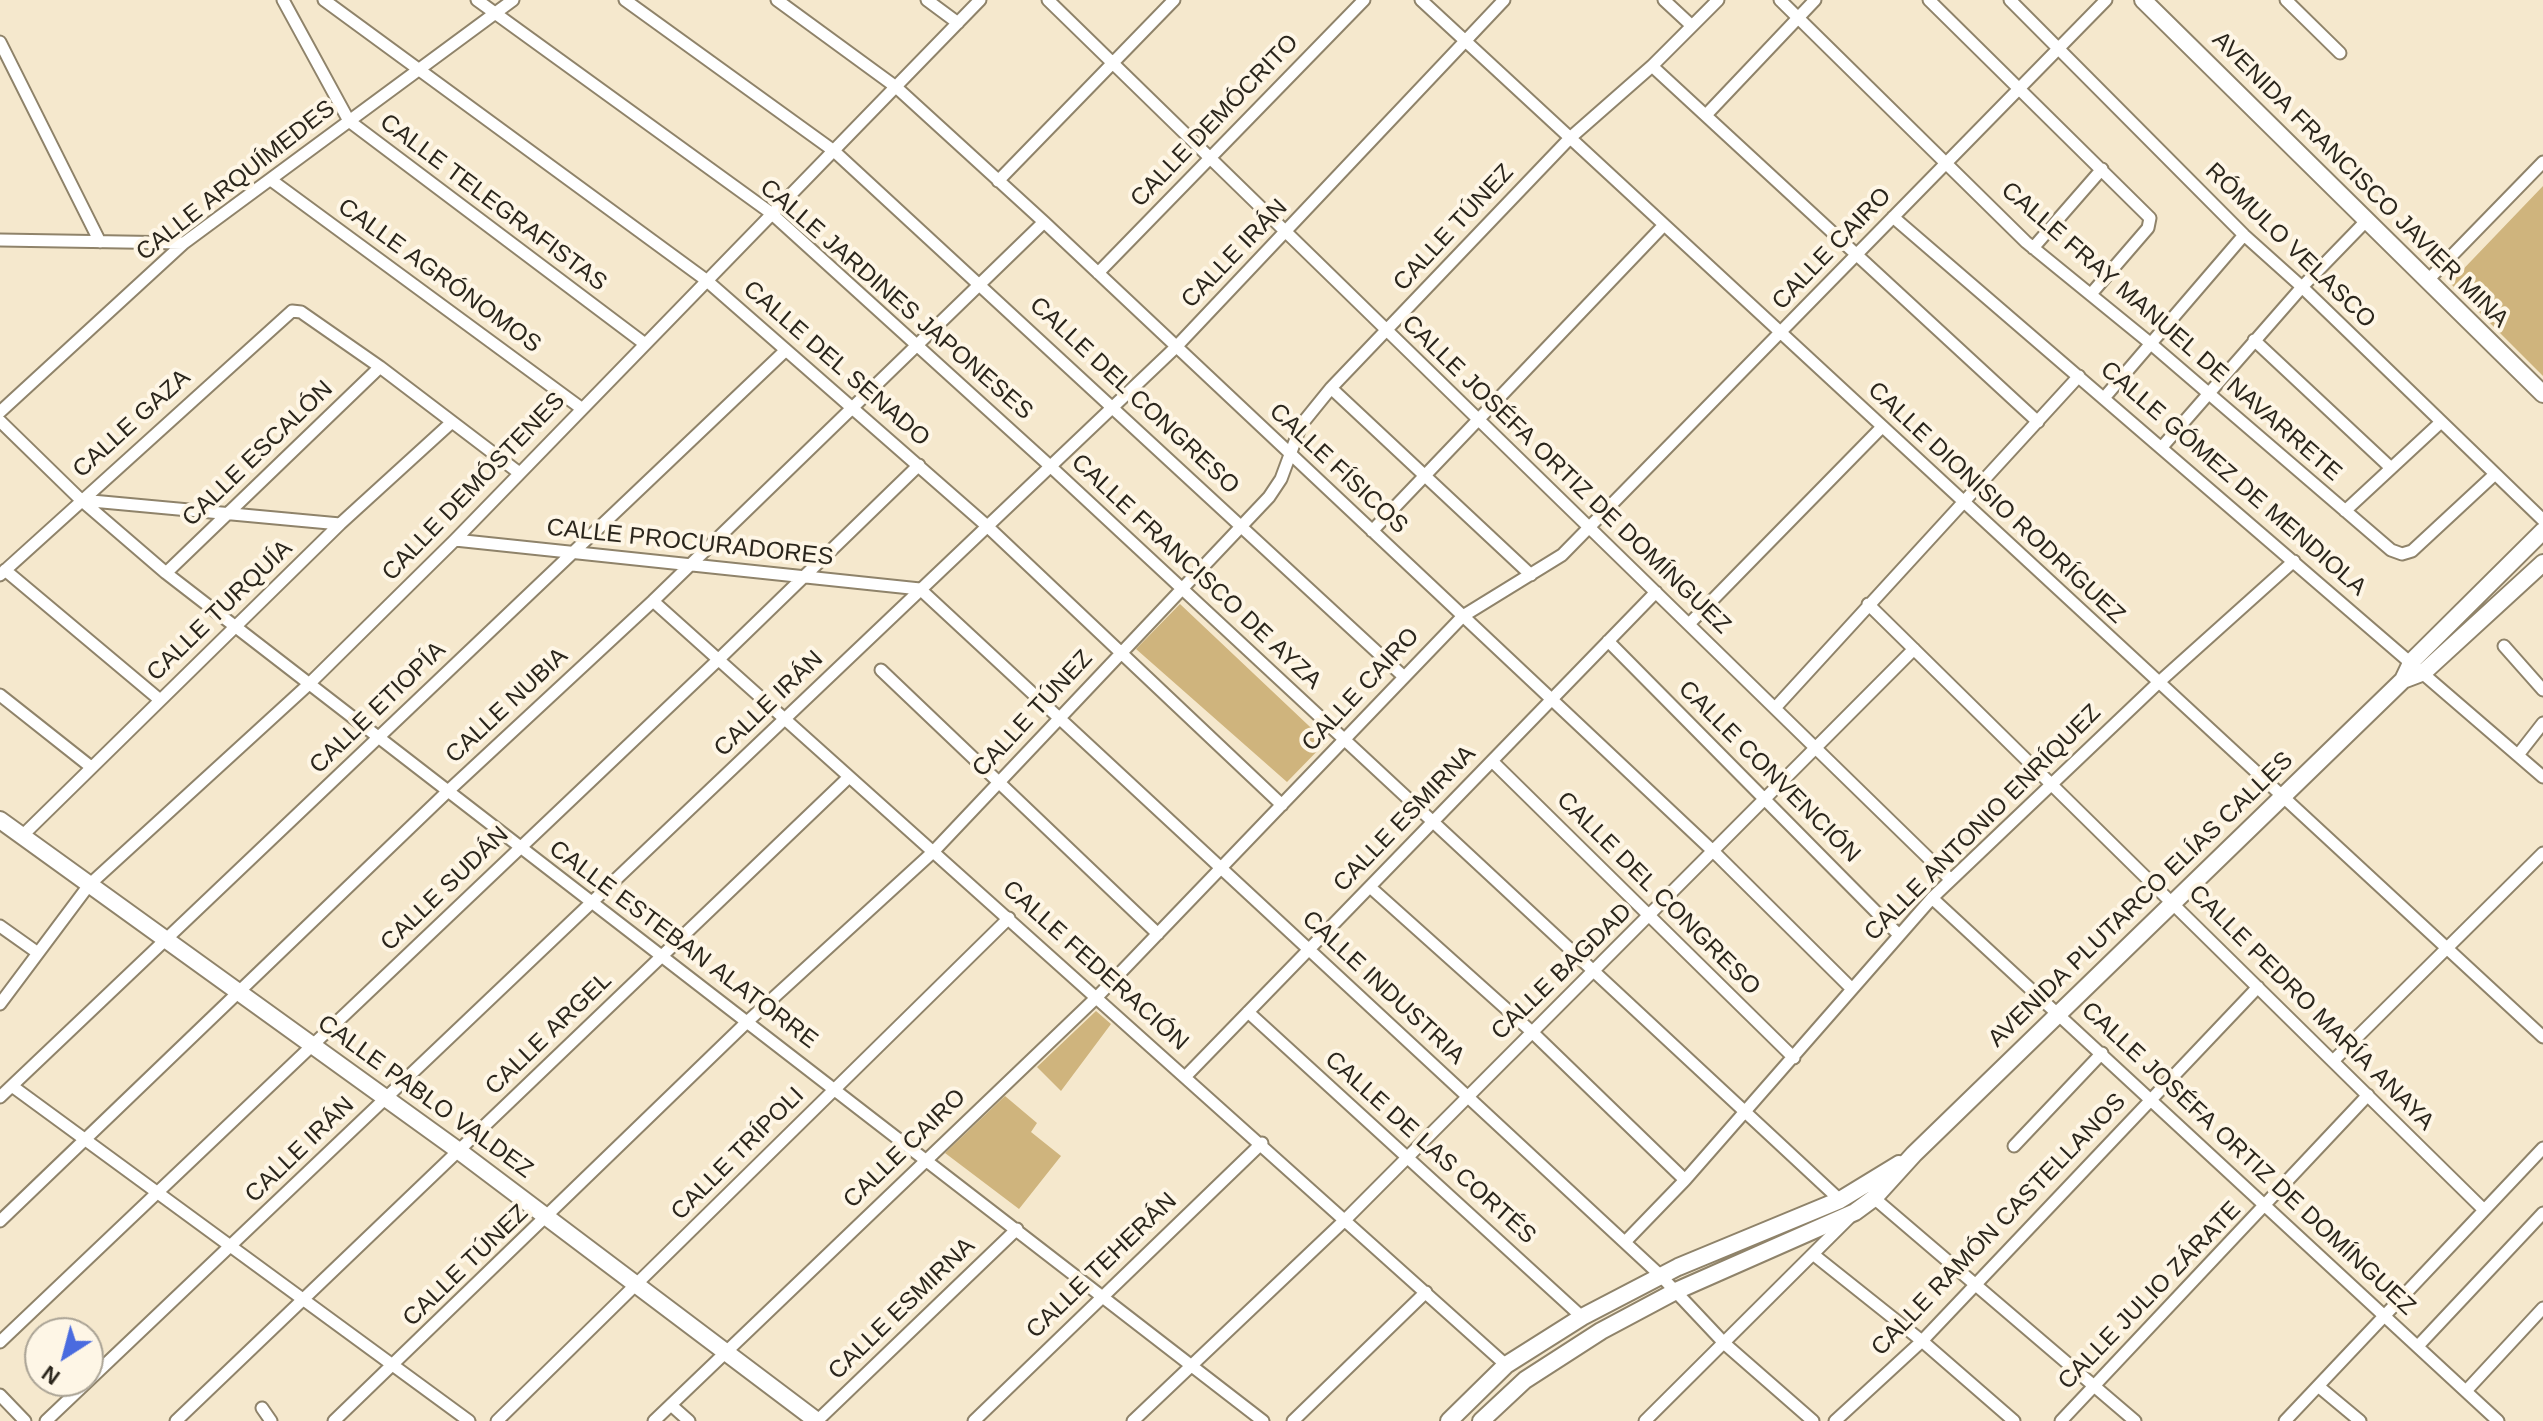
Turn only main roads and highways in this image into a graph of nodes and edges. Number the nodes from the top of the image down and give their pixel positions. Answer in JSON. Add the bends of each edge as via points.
{"nodes":[{"id":1,"x":2143,"y":0,"type":"edge"},
{"id":2,"x":2543,"y":394,"type":"edge"},
{"id":3,"x":2543,"y":531,"type":"edge"},
{"id":4,"x":2543,"y":563,"type":"edge"},
{"id":5,"x":2418,"y":667,"type":"junction"},
{"id":6,"x":0,"y":820,"type":"edge"},
{"id":7,"x":1914,"y":1154,"type":"junction"},
{"id":8,"x":1796,"y":1220,"type":"junction"},
{"id":9,"x":1803,"y":1237,"type":"junction"},
{"id":10,"x":802,"y":1414,"type":"edge"},
{"id":11,"x":817,"y":1421,"type":"edge"},
{"id":12,"x":1449,"y":1421,"type":"edge"},
{"id":13,"x":1481,"y":1421,"type":"edge"}],
"edges":[{"from":1,"to":2,"type":"main road","name":"AVENIDA FRANCISCO JAVIER MINA"},
{"from":3,"to":5,"type":"main road","name":"AVENIDA PLUTARCO ELÍAS CALLES"},
{"from":4,"to":5,"type":"main road","name":"AVENIDA PLUTARCO ELÍAS CALLES"},
{"from":5,"to":7,"type":"main road","name":"AVENIDA PLUTARCO ELÍAS CALLES"},
{"from":6,"to":10,"type":"main road","name":"CALLE PABLO VALDEZ","via":[[459,1151]]},
{"from":7,"to":8,"type":"main road","name":"AVENIDA PLUTARCO ELÍAS CALLES","via":[[1840,1200]]},
{"from":7,"to":9,"type":"main road","name":"AVENIDA PLUTARCO ELÍAS CALLES","via":[[1874,1198]]},
{"from":8,"to":9,"type":"main road"},
{"from":8,"to":12,"type":"main road","name":"AVENIDA PLUTARCO ELÍAS CALLES","via":[[1660,1275],[1582,1317],[1506,1365]]},
{"from":9,"to":13,"type":"main road","name":"AVENIDA PLUTARCO ELÍAS CALLES","via":[[1676,1291],[1601,1331],[1525,1380]]},
{"from":10,"to":11,"type":"main road","name":"CALLE PABLO VALDEZ"}]}
